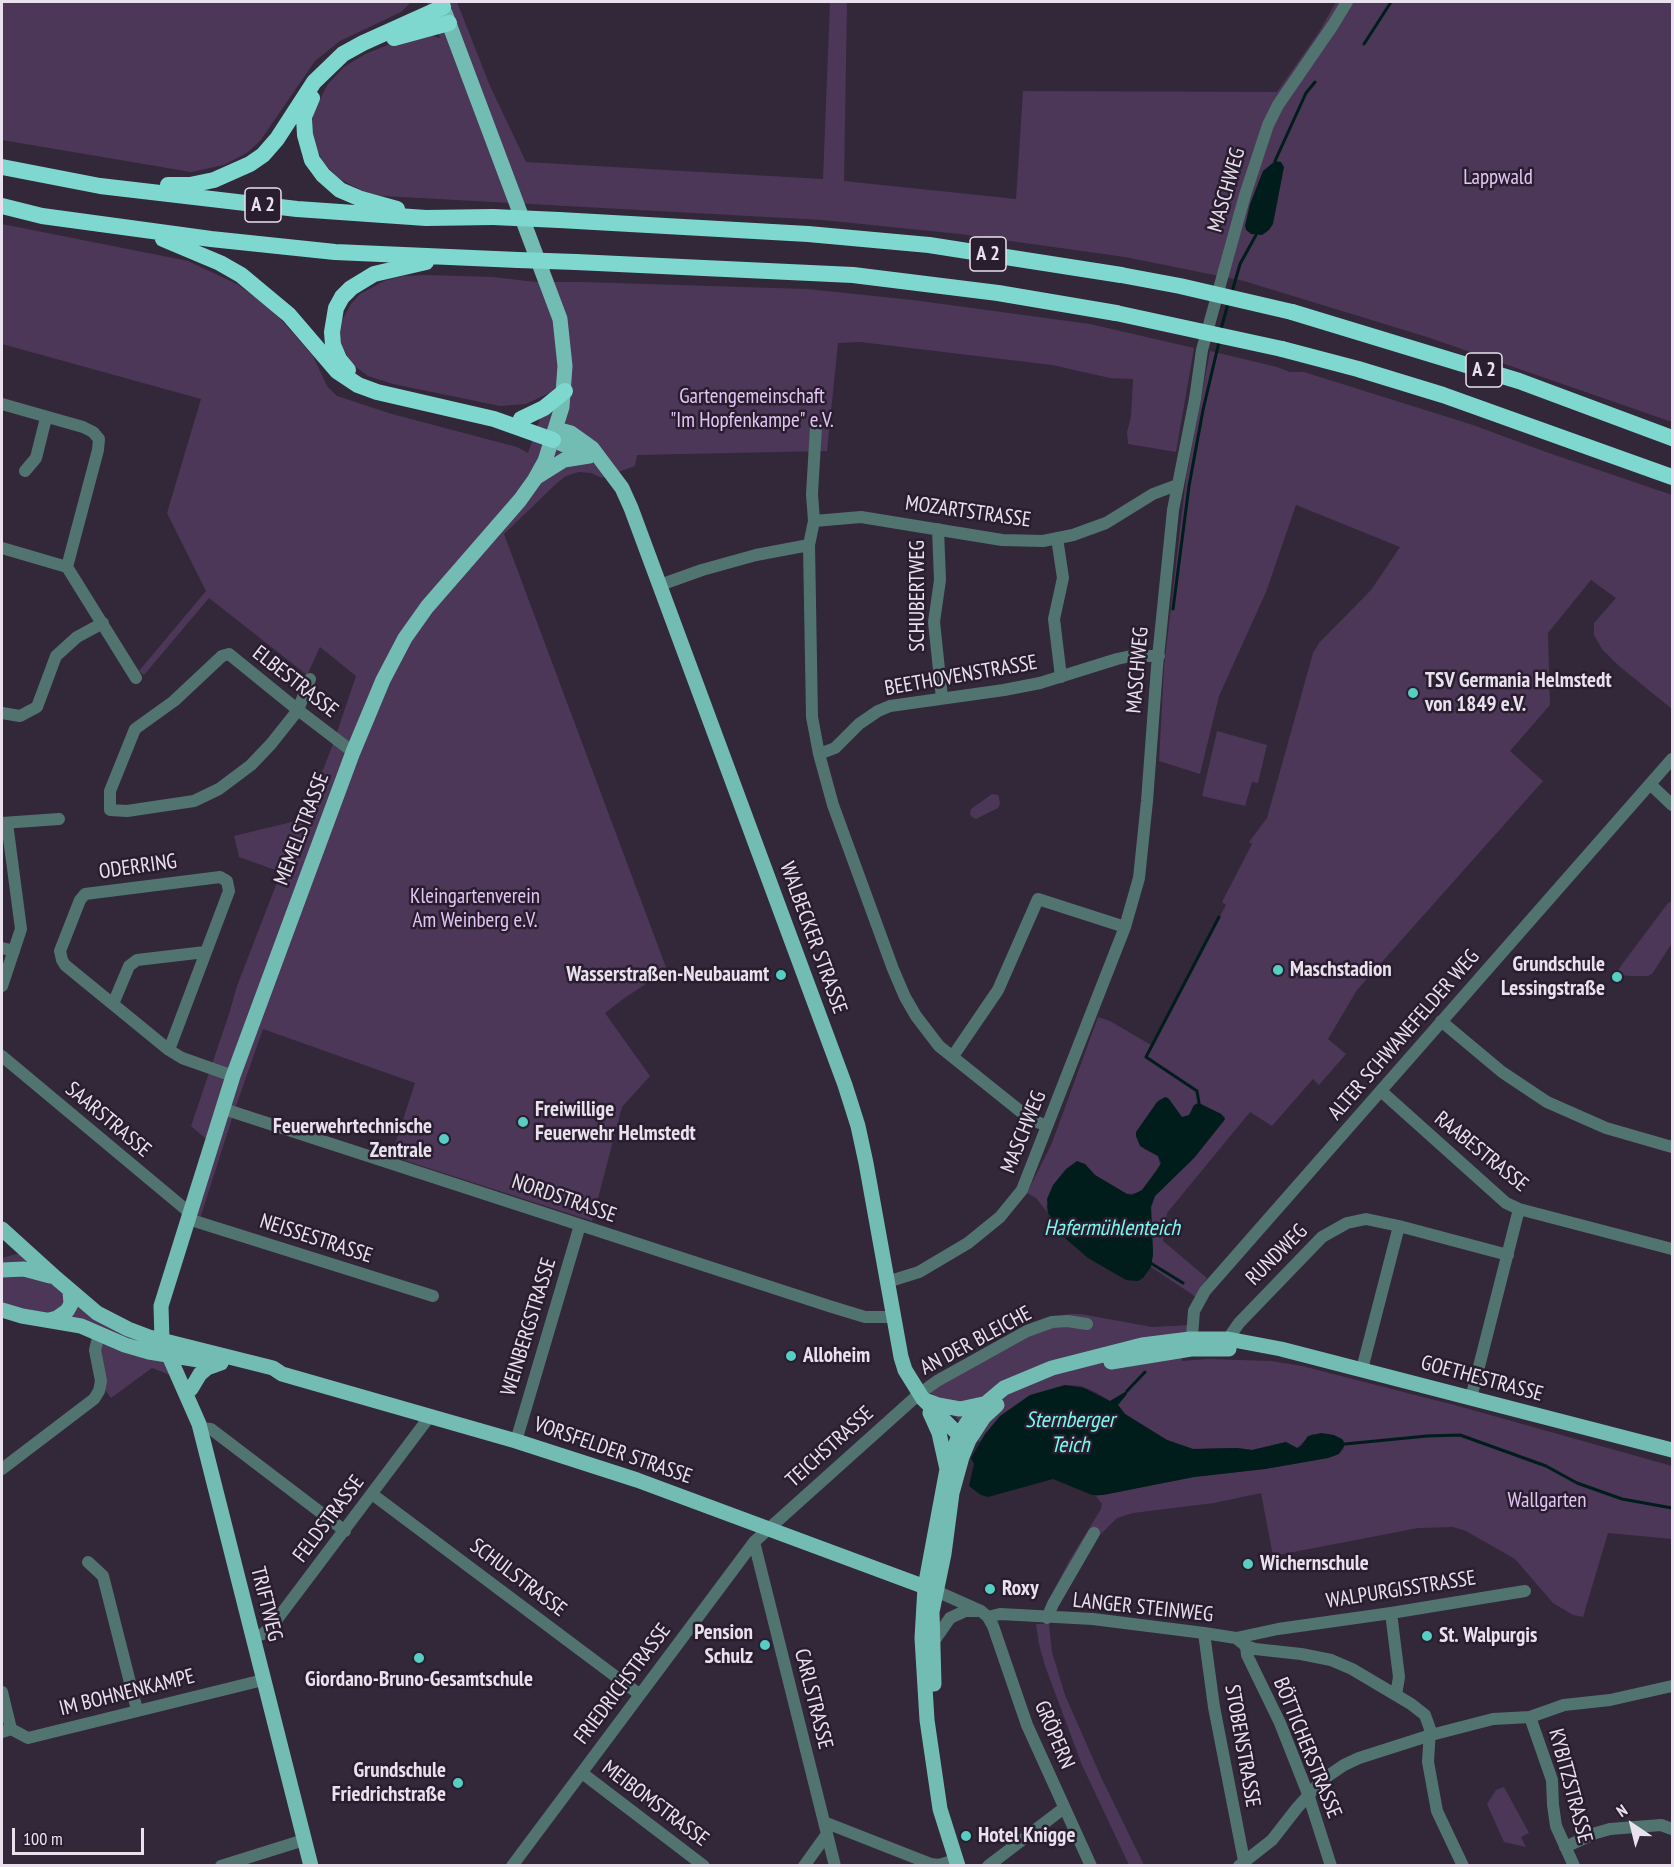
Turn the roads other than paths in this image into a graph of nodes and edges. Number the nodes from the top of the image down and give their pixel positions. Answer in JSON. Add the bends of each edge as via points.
{"nodes":[{"id":1,"x":421,"y":2,"type":"edge"},
{"id":2,"x":1347,"y":2,"type":"edge"},
{"id":3,"x":444,"y":10,"type":"edge"},
{"id":4,"x":400,"y":26,"type":"junction"},
{"id":5,"x":2,"y":167,"type":"edge"},
{"id":6,"x":100,"y":186,"type":"junction"},
{"id":7,"x":2,"y":206,"type":"edge"},
{"id":8,"x":426,"y":218,"type":"junction"},
{"id":9,"x":148,"y":232,"type":"junction"},
{"id":10,"x":452,"y":257,"type":"junction"},
{"id":11,"x":565,"y":391,"type":"junction"},
{"id":12,"x":377,"y":392,"type":"junction"},
{"id":13,"x":2,"y":404,"type":"edge"},
{"id":14,"x":46,"y":418,"type":"junction"},
{"id":15,"x":494,"y":419,"type":"junction"},
{"id":16,"x":521,"y":419,"type":"junction"},
{"id":17,"x":816,"y":427,"type":"dead end"},
{"id":18,"x":554,"y":435,"type":"junction"},
{"id":19,"x":1672,"y":438,"type":"edge"},
{"id":20,"x":594,"y":457,"type":"junction"},
{"id":21,"x":25,"y":471,"type":"dead end"},
{"id":22,"x":1672,"y":477,"type":"edge"},
{"id":23,"x":535,"y":479,"type":"junction"},
{"id":24,"x":1177,"y":485,"type":"junction"},
{"id":25,"x":814,"y":521,"type":"junction"},
{"id":26,"x":938,"y":529,"type":"junction"},
{"id":27,"x":1057,"y":538,"type":"junction"},
{"id":28,"x":809,"y":545,"type":"junction"},
{"id":29,"x":2,"y":548,"type":"edge"},
{"id":30,"x":67,"y":567,"type":"junction"},
{"id":31,"x":660,"y":585,"type":"junction"},
{"id":32,"x":103,"y":623,"type":"junction"},
{"id":33,"x":1159,"y":656,"type":"junction"},
{"id":34,"x":1061,"y":676,"type":"junction"},
{"id":35,"x":136,"y":678,"type":"dead end"},
{"id":36,"x":310,"y":679,"type":"dead end"},
{"id":37,"x":942,"y":698,"type":"junction"},
{"id":38,"x":298,"y":710,"type":"junction"},
{"id":39,"x":2,"y":713,"type":"edge"},
{"id":40,"x":353,"y":752,"type":"junction"},
{"id":41,"x":819,"y":754,"type":"junction"},
{"id":42,"x":1672,"y":759,"type":"edge"},
{"id":43,"x":1650,"y":784,"type":"junction"},
{"id":44,"x":1672,"y":805,"type":"edge"},
{"id":45,"x":59,"y":819,"type":"dead end"},
{"id":46,"x":4,"y":823,"type":"edge"},
{"id":47,"x":1125,"y":927,"type":"junction"},
{"id":48,"x":8,"y":949,"type":"edge"},
{"id":49,"x":206,"y":952,"type":"junction"},
{"id":50,"x":2,"y":986,"type":"edge"},
{"id":51,"x":113,"y":1004,"type":"junction"},
{"id":52,"x":1441,"y":1021,"type":"junction"},
{"id":53,"x":169,"y":1050,"type":"junction"},
{"id":54,"x":2,"y":1056,"type":"edge"},
{"id":55,"x":953,"y":1056,"type":"junction"},
{"id":56,"x":233,"y":1076,"type":"junction"},
{"id":57,"x":1381,"y":1092,"type":"junction"},
{"id":58,"x":224,"y":1109,"type":"junction"},
{"id":59,"x":1047,"y":1126,"type":"junction"},
{"id":60,"x":1672,"y":1147,"type":"edge"},
{"id":61,"x":1519,"y":1209,"type":"junction"},
{"id":62,"x":189,"y":1216,"type":"junction"},
{"id":63,"x":580,"y":1226,"type":"junction"},
{"id":64,"x":1399,"y":1226,"type":"junction"},
{"id":65,"x":2,"y":1229,"type":"edge"},
{"id":66,"x":1672,"y":1249,"type":"edge"},
{"id":67,"x":1508,"y":1255,"type":"junction"},
{"id":68,"x":2,"y":1270,"type":"edge"},
{"id":69,"x":56,"y":1278,"type":"junction"},
{"id":70,"x":887,"y":1282,"type":"junction"},
{"id":71,"x":167,"y":1286,"type":"junction"},
{"id":72,"x":70,"y":1291,"type":"junction"},
{"id":73,"x":433,"y":1296,"type":"dead end"},
{"id":74,"x":161,"y":1306,"type":"junction"},
{"id":75,"x":2,"y":1310,"type":"edge"},
{"id":76,"x":893,"y":1317,"type":"junction"},
{"id":77,"x":49,"y":1320,"type":"junction"},
{"id":78,"x":1087,"y":1324,"type":"dead end"},
{"id":79,"x":128,"y":1329,"type":"junction"},
{"id":80,"x":99,"y":1334,"type":"junction"},
{"id":81,"x":1228,"y":1339,"type":"junction"},
{"id":82,"x":1190,"y":1344,"type":"junction"},
{"id":83,"x":1281,"y":1349,"type":"junction"},
{"id":84,"x":172,"y":1350,"type":"junction"},
{"id":85,"x":221,"y":1363,"type":"junction"},
{"id":86,"x":1362,"y":1369,"type":"junction"},
{"id":87,"x":282,"y":1374,"type":"junction"},
{"id":88,"x":191,"y":1389,"type":"junction"},
{"id":89,"x":921,"y":1397,"type":"junction"},
{"id":90,"x":1471,"y":1398,"type":"junction"},
{"id":91,"x":982,"y":1404,"type":"junction"},
{"id":92,"x":430,"y":1416,"type":"junction"},
{"id":93,"x":199,"y":1426,"type":"junction"},
{"id":94,"x":964,"y":1437,"type":"junction"},
{"id":95,"x":516,"y":1440,"type":"junction"},
{"id":96,"x":1672,"y":1450,"type":"edge"},
{"id":97,"x":2,"y":1469,"type":"edge"},
{"id":98,"x":947,"y":1469,"type":"junction"},
{"id":99,"x":372,"y":1494,"type":"junction"},
{"id":100,"x":768,"y":1529,"type":"junction"},
{"id":101,"x":345,"y":1531,"type":"junction"},
{"id":102,"x":1094,"y":1533,"type":"dead end"},
{"id":103,"x":754,"y":1542,"type":"junction"},
{"id":104,"x":88,"y":1562,"type":"dead end"},
{"id":105,"x":930,"y":1589,"type":"junction"},
{"id":106,"x":1525,"y":1591,"type":"dead end"},
{"id":107,"x":1391,"y":1613,"type":"junction"},
{"id":108,"x":985,"y":1614,"type":"junction"},
{"id":109,"x":1047,"y":1618,"type":"junction"},
{"id":110,"x":1284,"y":1629,"type":"joint"},
{"id":111,"x":1204,"y":1633,"type":"junction"},
{"id":112,"x":252,"y":1637,"type":"junction"},
{"id":113,"x":1236,"y":1638,"type":"junction"},
{"id":114,"x":934,"y":1641,"type":"junction"},
{"id":115,"x":1246,"y":1646,"type":"junction"},
{"id":116,"x":263,"y":1680,"type":"junction"},
{"id":117,"x":1672,"y":1686,"type":"edge"},
{"id":118,"x":2,"y":1692,"type":"edge"},
{"id":119,"x":639,"y":1694,"type":"junction"},
{"id":120,"x":1396,"y":1695,"type":"junction"},
{"id":121,"x":137,"y":1710,"type":"junction"},
{"id":122,"x":1530,"y":1717,"type":"junction"},
{"id":123,"x":6,"y":1730,"type":"edge"},
{"id":124,"x":930,"y":1735,"type":"junction"},
{"id":125,"x":1431,"y":1735,"type":"junction"},
{"id":126,"x":582,"y":1773,"type":"junction"},
{"id":127,"x":1308,"y":1794,"type":"junction"},
{"id":128,"x":1064,"y":1808,"type":"junction"},
{"id":129,"x":826,"y":1828,"type":"junction"},
{"id":130,"x":1672,"y":1829,"type":"edge"},
{"id":131,"x":304,"y":1840,"type":"junction"},
{"id":132,"x":1565,"y":1847,"type":"junction"},
{"id":133,"x":957,"y":1863,"type":"edge"},
{"id":134,"x":1458,"y":1864,"type":"edge"},
{"id":135,"x":1242,"y":1865,"type":"edge"},
{"id":136,"x":221,"y":1866,"type":"edge"},
{"id":137,"x":311,"y":1866,"type":"edge"},
{"id":138,"x":512,"y":1866,"type":"edge"},
{"id":139,"x":704,"y":1866,"type":"edge"},
{"id":140,"x":804,"y":1866,"type":"edge"},
{"id":141,"x":835,"y":1866,"type":"edge"},
{"id":142,"x":988,"y":1866,"type":"edge"},
{"id":143,"x":1091,"y":1866,"type":"edge"},
{"id":144,"x":1331,"y":1866,"type":"edge"},
{"id":145,"x":1574,"y":1866,"type":"edge"}],
"edges":[{"from":1,"to":4,"type":"highway"},
{"from":2,"to":24,"type":"street","name":"MASCHWEG","via":[[1278,105],[1260,144],[1202,350]]},
{"from":3,"to":4,"type":"highway"},
{"from":3,"to":8,"type":"highway","via":[[344,61],[318,88],[304,117],[312,160],[340,190]]},
{"from":3,"to":11,"type":"main road","name":"MEMELSTRASSE","via":[[560,319]]},
{"from":4,"to":6,"type":"highway","via":[[343,54],[310,89],[263,155],[238,171],[190,185]]},
{"from":5,"to":6,"type":"highway","number":"A 2"},
{"from":6,"to":8,"type":"highway","number":"A 2","via":[[297,209]]},
{"from":7,"to":9,"type":"highway","number":"A 2"},
{"from":8,"to":19,"type":"highway","number":"A 2","bridge":true,"via":[[494,217],[808,234],[929,245],[1121,275],[1292,312],[1519,381]]},
{"from":9,"to":10,"type":"highway","number":"A 2","via":[[335,252]]},
{"from":9,"to":12,"type":"highway","via":[[241,275],[289,315],[337,371]]},
{"from":10,"to":12,"type":"highway","via":[[374,274],[342,297],[333,319],[333,345],[348,370]]},
{"from":10,"to":22,"type":"highway","number":"A 2","bridge":true,"via":[[853,275],[1116,313],[1358,369],[1443,395]]},
{"from":11,"to":16,"type":"highway","via":[[544,408]]},
{"from":11,"to":18,"type":"main road","name":"MEMELSTRASSE"},
{"from":12,"to":15,"type":"highway"},
{"from":13,"to":14,"type":"street"},
{"from":14,"to":21,"type":"street","via":[[36,458]]},
{"from":14,"to":30,"type":"street","via":[[88,429],[99,440]]},
{"from":15,"to":16,"type":"highway"},
{"from":15,"to":18,"type":"highway"},
{"from":16,"to":18,"type":"highway"},
{"from":17,"to":25,"type":"street"},
{"from":18,"to":20,"type":"main road","name":"WALBECKER STRASSE","via":[[575,435],[592,448]]},
{"from":18,"to":23,"type":"main road","name":"MEMELSTRASSE"},
{"from":20,"to":23,"type":"main road","via":[[564,460]]},
{"from":20,"to":31,"type":"main road","name":"WALBECKER STRASSE","via":[[622,488]]},
{"from":23,"to":40,"type":"main road","name":"MEMELSTRASSE","via":[[410,630],[383,680]]},
{"from":24,"to":27,"type":"street","name":"MOZARTSTRASSE","via":[[1153,494],[1106,523]]},
{"from":24,"to":33,"type":"street","name":"MASCHWEG"},
{"from":25,"to":26,"type":"street","name":"MOZARTSTRASSE","via":[[861,517]]},
{"from":25,"to":28,"type":"street"},
{"from":26,"to":27,"type":"street","name":"MOZARTSTRASSE","via":[[1017,542]]},
{"from":26,"to":37,"type":"street","name":"SCHUBERTWEG","via":[[940,580],[934,622]]},
{"from":27,"to":34,"type":"street","via":[[1063,578],[1054,620]]},
{"from":28,"to":31,"type":"street","via":[[756,555]]},
{"from":28,"to":41,"type":"street","via":[[812,717]]},
{"from":29,"to":30,"type":"street"},
{"from":30,"to":32,"type":"street"},
{"from":31,"to":70,"type":"main road","name":"WALBECKER STRASSE","via":[[848,1094],[864,1155]]},
{"from":32,"to":35,"type":"street"},
{"from":32,"to":39,"type":"street","via":[[77,637],[56,656],[38,707],[20,716]]},
{"from":33,"to":34,"type":"street","name":"BEETHOVENSTRASSE","via":[[1124,657]]},
{"from":33,"to":47,"type":"street","name":"MASCHWEG","via":[[1139,878]]},
{"from":34,"to":37,"type":"street","name":"BEETHOVENSTRASSE","via":[[1004,690]]},
{"from":36,"to":38,"type":"street"},
{"from":37,"to":41,"type":"street","name":"BEETHOVENSTRASSE","via":[[878,711],[852,729],[835,748]]},
{"from":38,"to":38,"type":"street","name":"ELBESTRASSE","via":[[229,654],[222,656],[174,701],[135,729],[110,791],[110,810],[194,801],[210,794],[256,760]]},
{"from":38,"to":40,"type":"street","name":"ELBESTRASSE"},
{"from":40,"to":56,"type":"main road","name":"MEMELSTRASSE"},
{"from":41,"to":55,"type":"street","via":[[833,805],[905,997],[933,1038]]},
{"from":42,"to":43,"type":"street","name":"ALTER SCHWANEFELDER WEG"},
{"from":43,"to":44,"type":"street"},
{"from":43,"to":52,"type":"street","name":"ALTER SCHWANEFELDER WEG"},
{"from":45,"to":46,"type":"street"},
{"from":46,"to":48,"type":"street","via":[[21,920],[20,935]]},
{"from":47,"to":55,"type":"street","via":[[1038,899],[998,990]]},
{"from":47,"to":59,"type":"street","name":"MASCHWEG"},
{"from":48,"to":50,"type":"street"},
{"from":49,"to":51,"type":"street","via":[[136,960],[129,966]]},
{"from":49,"to":51,"type":"street","name":"ODERRING","via":[[230,891],[224,878],[85,894],[59,954],[65,965]]},
{"from":49,"to":53,"type":"street","name":"ODERRING"},
{"from":51,"to":53,"type":"street","name":"ODERRING"},
{"from":52,"to":57,"type":"street","name":"ALTER SCHWANEFELDER WEG"},
{"from":52,"to":60,"type":"street","via":[[1502,1072],[1547,1102],[1606,1128]]},
{"from":53,"to":56,"type":"street","name":"ODERRING"},
{"from":54,"to":62,"type":"street","name":"SAARSTRASSE"},
{"from":55,"to":59,"type":"street","via":[[1030,1119]]},
{"from":56,"to":58,"type":"main road","name":"MEMELSTRASSE"},
{"from":57,"to":61,"type":"street","name":"RAABESTRASSE","via":[[1506,1203]]},
{"from":57,"to":82,"type":"street","name":"ALTER SCHWANEFELDER WEG","via":[[1205,1291],[1194,1311]]},
{"from":58,"to":62,"type":"main road","name":"MEMELSTRASSE"},
{"from":58,"to":63,"type":"street","name":"NORDSTRASSE"},
{"from":59,"to":70,"type":"street","name":"MASCHWEG","via":[[1022,1190],[1000,1217],[935,1264]]},
{"from":61,"to":66,"type":"street","name":"RAABESTRASSE"},
{"from":61,"to":67,"type":"street"},
{"from":62,"to":71,"type":"main road","name":"MEMELSTRASSE"},
{"from":62,"to":73,"type":"street","name":"NEISSESTRASSE"},
{"from":63,"to":76,"type":"street","name":"NORDSTRASSE","via":[[856,1314]]},
{"from":63,"to":95,"type":"street","name":"WEINBERGSTRASSE"},
{"from":64,"to":67,"type":"street","name":"RUNDWEG"},
{"from":64,"to":81,"type":"street","name":"RUNDWEG","via":[[1366,1219],[1347,1223],[1322,1236]]},
{"from":64,"to":86,"type":"street"},
{"from":65,"to":69,"type":"main road"},
{"from":67,"to":90,"type":"street"},
{"from":68,"to":69,"type":"main road","via":[[15,1267]]},
{"from":69,"to":72,"type":"main road"},
{"from":70,"to":76,"type":"main road","name":"WALBECKER STRASSE"},
{"from":71,"to":74,"type":"main road","name":"MEMELSTRASSE"},
{"from":71,"to":84,"type":"main road","name":"MEMELSTRASSE"},
{"from":72,"to":77,"type":"main road","via":[[72,1298],[67,1311]]},
{"from":72,"to":79,"type":"main road","via":[[98,1313]]},
{"from":74,"to":79,"type":"main road","via":[[150,1323]]},
{"from":74,"to":84,"type":"main road","name":"MEMELSTRASSE"},
{"from":75,"to":77,"type":"main road"},
{"from":76,"to":89,"type":"main road","name":"WALBECKER STRASSE","via":[[903,1364]]},
{"from":77,"to":80,"type":"main road"},
{"from":78,"to":89,"type":"street","name":"AN DER BLEICHE","via":[[1066,1320],[1027,1331],[962,1367]]},
{"from":79,"to":84,"type":"main road"},
{"from":80,"to":84,"type":"main road","via":[[125,1345]]},
{"from":80,"to":97,"type":"street","via":[[95,1350],[101,1381],[94,1399]]},
{"from":81,"to":82,"type":"main road","name":"GOETHESTRASSE"},
{"from":81,"to":83,"type":"main road","name":"GOETHESTRASSE"},
{"from":82,"to":83,"type":"main road","name":"GOETHESTRASSE"},
{"from":82,"to":91,"type":"main road","name":"GOETHESTRASSE","via":[[1142,1345],[1052,1368],[1016,1382]]},
{"from":82,"to":94,"type":"main road","name":"GOETHESTRASSE","via":[[1027,1385],[993,1408]]},
{"from":83,"to":86,"type":"main road","name":"GOETHESTRASSE"},
{"from":84,"to":85,"type":"main road","name":"VORSFELDER STRASSE"},
{"from":84,"to":87,"type":"main road","name":"VORSFELDER STRASSE","via":[[273,1368]]},
{"from":84,"to":88,"type":"main road","name":"MEMELSTRASSE"},
{"from":84,"to":93,"type":"main road","name":"TRIFTWEG"},
{"from":85,"to":87,"type":"main road","name":"VORSFELDER STRASSE"},
{"from":85,"to":88,"type":"main road","via":[[200,1374]]},
{"from":86,"to":90,"type":"main road","name":"GOETHESTRASSE"},
{"from":87,"to":92,"type":"main road","name":"VORSFELDER STRASSE"},
{"from":88,"to":93,"type":"main road","name":"MEMELSTRASSE"},
{"from":89,"to":91,"type":"main road","via":[[960,1409]]},
{"from":89,"to":94,"type":"main road","name":"WALBECKER STRASSE"},
{"from":89,"to":98,"type":"main road","via":[[939,1433]]},
{"from":89,"to":100,"type":"street","name":"TEICHSTRASSE"},
{"from":90,"to":96,"type":"main road","name":"GOETHESTRASSE"},
{"from":91,"to":94,"type":"main road","name":"GOETHESTRASSE","via":[[966,1422]]},
{"from":92,"to":95,"type":"main road","name":"VORSFELDER STRASSE"},
{"from":92,"to":99,"type":"street","name":"FELDSTRASSE"},
{"from":93,"to":101,"type":"street","via":[[210,1429]]},
{"from":93,"to":112,"type":"main road","name":"TRIFTWEG"},
{"from":94,"to":98,"type":"main road"},
{"from":94,"to":105,"type":"main road","via":[[945,1549]]},
{"from":95,"to":100,"type":"main road","name":"VORSFELDER STRASSE"},
{"from":98,"to":105,"type":"main road"},
{"from":99,"to":101,"type":"street","name":"FELDSTRASSE"},
{"from":99,"to":119,"type":"street","name":"SCHULSTRASSE"},
{"from":100,"to":103,"type":"street","name":"FRIEDRICHSTRASSE"},
{"from":100,"to":105,"type":"main road","name":"VORSFELDER STRASSE"},
{"from":101,"to":112,"type":"street","name":"FELDSTRASSE","via":[[275,1622],[263,1634]]},
{"from":102,"to":109,"type":"street"},
{"from":103,"to":119,"type":"street","name":"FRIEDRICHSTRASSE"},
{"from":103,"to":129,"type":"street","name":"CARLSTRASSE"},
{"from":104,"to":121,"type":"street","via":[[103,1576]]},
{"from":105,"to":108,"type":"street"},
{"from":105,"to":114,"type":"main road"},
{"from":105,"to":124,"type":"main road","via":[[922,1638]]},
{"from":106,"to":107,"type":"street","name":"WALPURGISSTRASSE"},
{"from":107,"to":110,"type":"street","name":"WALPURGISSTRASSE"},
{"from":107,"to":120,"type":"street","via":[[1399,1677]]},
{"from":108,"to":109,"type":"street","name":"LANGER STEINWEG"},
{"from":108,"to":114,"type":"street","name":"LANGER STEINWEG","via":[[964,1611],[950,1618]]},
{"from":108,"to":128,"type":"street","name":"GRÖPERN"},
{"from":109,"to":111,"type":"street","name":"LANGER STEINWEG","via":[[1093,1619]]},
{"from":110,"to":113,"type":"street","name":"LANGER STEINWEG"},
{"from":111,"to":113,"type":"street","name":"LANGER STEINWEG"},
{"from":111,"to":135,"type":"street","name":"STOBENSTRASSE"},
{"from":112,"to":116,"type":"main road","name":"TRIFTWEG"},
{"from":113,"to":115,"type":"street","name":"LANGER STEINWEG"},
{"from":114,"to":124,"type":"main road","via":[[934,1720]]},
{"from":115,"to":120,"type":"street","name":"LANGER STEINWEG","via":[[1331,1660]]},
{"from":115,"to":127,"type":"street","name":"BÖTTICHERSTRASSE"},
{"from":116,"to":121,"type":"street","name":"IM BOHNENKAMPE"},
{"from":116,"to":131,"type":"main road","name":"TRIFTWEG"},
{"from":117,"to":122,"type":"street","via":[[1610,1700],[1564,1705]]},
{"from":118,"to":123,"type":"street"},
{"from":119,"to":126,"type":"street","name":"FRIEDRICHSTRASSE"},
{"from":120,"to":125,"type":"street","name":"LANGER STEINWEG","via":[[1425,1715]]},
{"from":121,"to":123,"type":"street","name":"IM BOHNENKAMPE","via":[[28,1738]]},
{"from":122,"to":125,"type":"street","via":[[1493,1719]]},
{"from":122,"to":132,"type":"street","name":"KYBITZSTRASSE","via":[[1550,1773],[1554,1815]]},
{"from":124,"to":133,"type":"main road","via":[[940,1809]]},
{"from":125,"to":127,"type":"street","via":[[1344,1765]]},
{"from":125,"to":134,"type":"street","via":[[1428,1762],[1432,1791]]},
{"from":126,"to":138,"type":"street","name":"FRIEDRICHSTRASSE"},
{"from":126,"to":139,"type":"street","name":"MEIBOMSTRASSE"},
{"from":127,"to":135,"type":"street","via":[[1272,1840]]},
{"from":127,"to":144,"type":"street","name":"BÖTTICHERSTRASSE"},
{"from":128,"to":142,"type":"street"},
{"from":128,"to":143,"type":"street","name":"GRÖPERN"},
{"from":129,"to":133,"type":"street","via":[[930,1864]]},
{"from":129,"to":140,"type":"street"},
{"from":129,"to":141,"type":"street","name":"CARLSTRASSE"},
{"from":130,"to":132,"type":"street","via":[[1660,1825],[1610,1829]]},
{"from":131,"to":136,"type":"street"},
{"from":131,"to":137,"type":"main road","name":"TRIFTWEG"},
{"from":132,"to":145,"type":"street","name":"KYBITZSTRASSE"}]}
